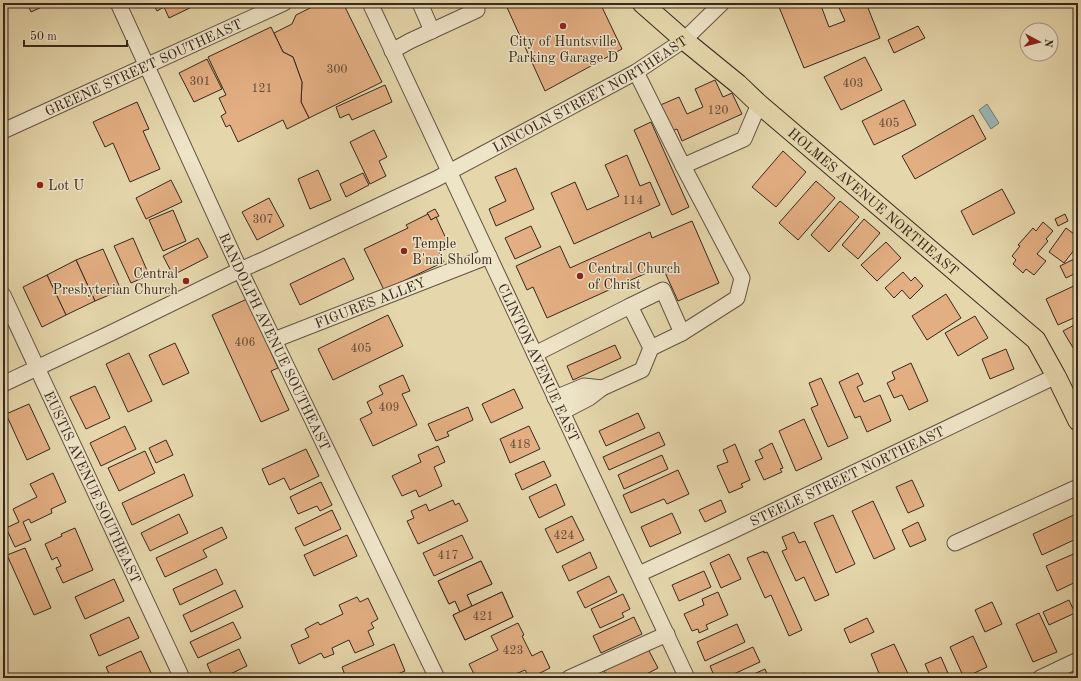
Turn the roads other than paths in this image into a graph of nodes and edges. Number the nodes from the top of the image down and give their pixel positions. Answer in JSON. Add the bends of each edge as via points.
{"nodes":[{"id":1,"x":118,"y":3,"type":"edge"},
{"id":2,"x":284,"y":3,"type":"edge"},
{"id":3,"x":370,"y":3,"type":"edge"},
{"id":4,"x":420,"y":3,"type":"edge"},
{"id":5,"x":474,"y":3,"type":"edge"},
{"id":6,"x":642,"y":3,"type":"edge"},
{"id":7,"x":722,"y":3,"type":"edge"},
{"id":8,"x":432,"y":31,"type":"junction"},
{"id":9,"x":684,"y":40,"type":"junction"},
{"id":10,"x":392,"y":50,"type":"junction"},
{"id":11,"x":146,"y":66,"type":"junction"},
{"id":12,"x":636,"y":72,"type":"junction"},
{"id":13,"x":759,"y":104,"type":"junction"},
{"id":14,"x":3,"y":131,"type":"edge"},
{"id":15,"x":683,"y":166,"type":"junction"},
{"id":16,"x":450,"y":172,"type":"junction"},
{"id":17,"x":489,"y":256,"type":"junction"},
{"id":18,"x":240,"y":270,"type":"junction"},
{"id":19,"x":3,"y":295,"type":"edge"},
{"id":20,"x":630,"y":306,"type":"junction"},
{"id":21,"x":682,"y":333,"type":"junction"},
{"id":22,"x":274,"y":340,"type":"junction"},
{"id":23,"x":652,"y":348,"type":"junction"},
{"id":24,"x":535,"y":354,"type":"junction"},
{"id":25,"x":37,"y":368,"type":"junction"},
{"id":26,"x":1056,"y":376,"type":"junction"},
{"id":27,"x":3,"y":384,"type":"edge"},
{"id":28,"x":602,"y":388,"type":"junction"},
{"id":29,"x":555,"y":398,"type":"junction"},
{"id":30,"x":562,"y":412,"type":"junction"},
{"id":31,"x":1078,"y":421,"type":"edge"},
{"id":32,"x":1078,"y":487,"type":"edge"},
{"id":33,"x":955,"y":543,"type":"dead end"},
{"id":34,"x":639,"y":574,"type":"junction"},
{"id":35,"x":667,"y":634,"type":"junction"},
{"id":36,"x":1078,"y":660,"type":"edge"},
{"id":37,"x":182,"y":678,"type":"edge"},
{"id":38,"x":436,"y":678,"type":"edge"},
{"id":39,"x":569,"y":678,"type":"edge"},
{"id":40,"x":687,"y":678,"type":"edge"},
{"id":41,"x":1040,"y":678,"type":"edge"}],
"edges":[{"from":1,"to":11,"type":"street","name":"RANDOLPH AVENUE SOUTHEAST"},
{"from":2,"to":11,"type":"street","name":"GREENE STREET SOUTHEAST"},
{"from":3,"to":10,"type":"street","name":"CLINTON AVENUE EAST"},
{"from":4,"to":8,"type":"street"},
{"from":5,"to":8,"type":"street","via":[[477,10]]},
{"from":6,"to":9,"type":"main road","name":"HOLMES AVENUE NORTHEAST"},
{"from":7,"to":9,"type":"street","name":"LINCOLN STREET NORTHEAST"},
{"from":8,"to":10,"type":"street"},
{"from":9,"to":12,"type":"street","name":"LINCOLN STREET NORTHEAST"},
{"from":9,"to":13,"type":"main road","name":"HOLMES AVENUE NORTHEAST"},
{"from":10,"to":16,"type":"street","name":"CLINTON AVENUE EAST"},
{"from":11,"to":14,"type":"street","name":"GREENE STREET SOUTHEAST"},
{"from":11,"to":18,"type":"street","name":"RANDOLPH AVENUE SOUTHEAST"},
{"from":12,"to":15,"type":"street"},
{"from":12,"to":16,"type":"street","name":"LINCOLN STREET NORTHEAST"},
{"from":13,"to":15,"type":"street","via":[[744,139]]},
{"from":13,"to":26,"type":"main road","name":"HOLMES AVENUE NORTHEAST","via":[[1036,340]]},
{"from":15,"to":21,"type":"street","via":[[742,278],[737,298]]},
{"from":16,"to":17,"type":"street","name":"CLINTON AVENUE EAST"},
{"from":16,"to":18,"type":"street","name":"LINCOLN STREET NORTHEAST"},
{"from":17,"to":22,"type":"street","name":"FIGURES ALLEY"},
{"from":17,"to":24,"type":"street","name":"CLINTON AVENUE EAST"},
{"from":18,"to":22,"type":"street","name":"RANDOLPH AVENUE SOUTHEAST"},
{"from":18,"to":25,"type":"street","name":"LINCOLN STREET NORTHEAST"},
{"from":19,"to":25,"type":"street","name":"EUSTIS AVENUE SOUTHEAST"},
{"from":20,"to":21,"type":"street","via":[[663,290]]},
{"from":20,"to":23,"type":"street"},
{"from":20,"to":24,"type":"street"},
{"from":21,"to":23,"type":"street"},
{"from":22,"to":38,"type":"street","name":"RANDOLPH AVENUE SOUTHEAST"},
{"from":23,"to":28,"type":"street","via":[[642,370]]},
{"from":24,"to":29,"type":"street","name":"CLINTON AVENUE EAST"},
{"from":25,"to":27,"type":"street","name":"LINCOLN STREET NORTHEAST"},
{"from":25,"to":37,"type":"street","name":"EUSTIS AVENUE SOUTHEAST"},
{"from":26,"to":31,"type":"main road","name":"HOLMES AVENUE NORTHEAST"},
{"from":26,"to":34,"type":"street","name":"STEELE STREET NORTHEAST"},
{"from":28,"to":29,"type":"street","via":[[584,386]]},
{"from":28,"to":30,"type":"street"},
{"from":29,"to":30,"type":"street","name":"CLINTON AVENUE EAST"},
{"from":30,"to":34,"type":"street","name":"CLINTON AVENUE EAST"},
{"from":32,"to":33,"type":"street"},
{"from":34,"to":35,"type":"street","name":"CLINTON AVENUE EAST"},
{"from":35,"to":39,"type":"street"},
{"from":35,"to":40,"type":"street","name":"CLINTON AVENUE EAST"},
{"from":36,"to":41,"type":"street"}]}
